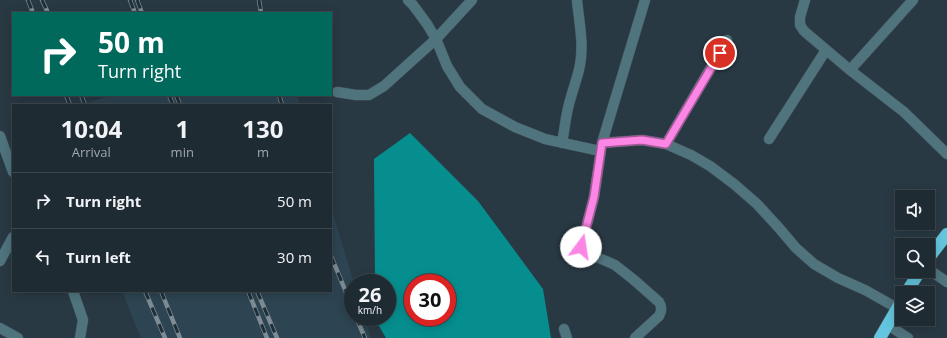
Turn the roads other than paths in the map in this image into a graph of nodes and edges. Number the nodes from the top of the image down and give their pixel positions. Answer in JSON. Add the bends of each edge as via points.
{"nodes":[{"id":1,"x":408,"y":0,"type":"edge"},
{"id":2,"x":472,"y":0,"type":"edge"},
{"id":3,"x":577,"y":0,"type":"edge"},
{"id":4,"x":645,"y":0,"type":"edge"},
{"id":5,"x":806,"y":0,"type":"edge"},
{"id":6,"x":913,"y":0,"type":"edge"},
{"id":7,"x":436,"y":39,"type":"junction"},
{"id":8,"x":727,"y":40,"type":"dead end"},
{"id":9,"x":826,"y":50,"type":"junction"},
{"id":10,"x":850,"y":70,"type":"junction"},
{"id":11,"x":338,"y":92,"type":"dead end"},
{"id":12,"x":0,"y":137,"type":"edge"},
{"id":13,"x":770,"y":139,"type":"dead end"},
{"id":14,"x":562,"y":143,"type":"junction"},
{"id":15,"x":666,"y":144,"type":"junction"},
{"id":16,"x":601,"y":147,"type":"junction"},
{"id":17,"x":947,"y":154,"type":"edge"},
{"id":18,"x":12,"y":169,"type":"edge"},
{"id":19,"x":947,"y":234,"type":"edge"},
{"id":20,"x":12,"y":239,"type":"edge"},
{"id":21,"x":935,"y":250,"type":"edge"},
{"id":22,"x":0,"y":261,"type":"edge"},
{"id":23,"x":935,"y":274,"type":"edge"},
{"id":24,"x":947,"y":282,"type":"edge"},
{"id":25,"x":73,"y":292,"type":"edge"},
{"id":26,"x":895,"y":302,"type":"edge"},
{"id":27,"x":895,"y":313,"type":"edge"},
{"id":28,"x":888,"y":325,"type":"junction"},
{"id":29,"x":0,"y":328,"type":"edge"},
{"id":30,"x":18,"y":338,"type":"edge"},
{"id":31,"x":80,"y":338,"type":"edge"},
{"id":32,"x":635,"y":338,"type":"edge"},
{"id":33,"x":880,"y":338,"type":"edge"},
{"id":34,"x":908,"y":338,"type":"edge"}],
"edges":[{"from":1,"to":7,"type":"street"},
{"from":2,"to":7,"type":"street"},
{"from":3,"to":14,"type":"street","via":[[582,44],[580,64],[570,98]]},
{"from":4,"to":16,"type":"street"},
{"from":5,"to":9,"type":"street","via":[[800,25]]},
{"from":6,"to":10,"type":"street"},
{"from":7,"to":11,"type":"street","via":[[384,86],[369,95]]},
{"from":7,"to":14,"type":"street","via":[[447,66],[460,87],[482,109],[515,127]]},
{"from":8,"to":15,"type":"street"},
{"from":9,"to":10,"type":"street"},
{"from":9,"to":13,"type":"street"},
{"from":10,"to":17,"type":"street","via":[[904,112]]},
{"from":12,"to":18,"type":"street"},
{"from":14,"to":16,"type":"street"},
{"from":15,"to":16,"type":"street","via":[[642,140]]},
{"from":15,"to":26,"type":"street","via":[[691,154],[734,184],[757,204],[796,248],[814,264],[838,278]]},
{"from":16,"to":32,"type":"street","via":[[594,197],[581,247],[587,254],[615,265],[662,307],[659,316]]},
{"from":19,"to":21,"type":"highway"},
{"from":20,"to":22,"type":"street"},
{"from":23,"to":24,"type":"street"},
{"from":25,"to":31,"type":"street","via":[[83,320]]},
{"from":27,"to":28,"type":"highway"},
{"from":28,"to":33,"type":"highway"},
{"from":28,"to":34,"type":"street"},
{"from":29,"to":30,"type":"street"}]}
